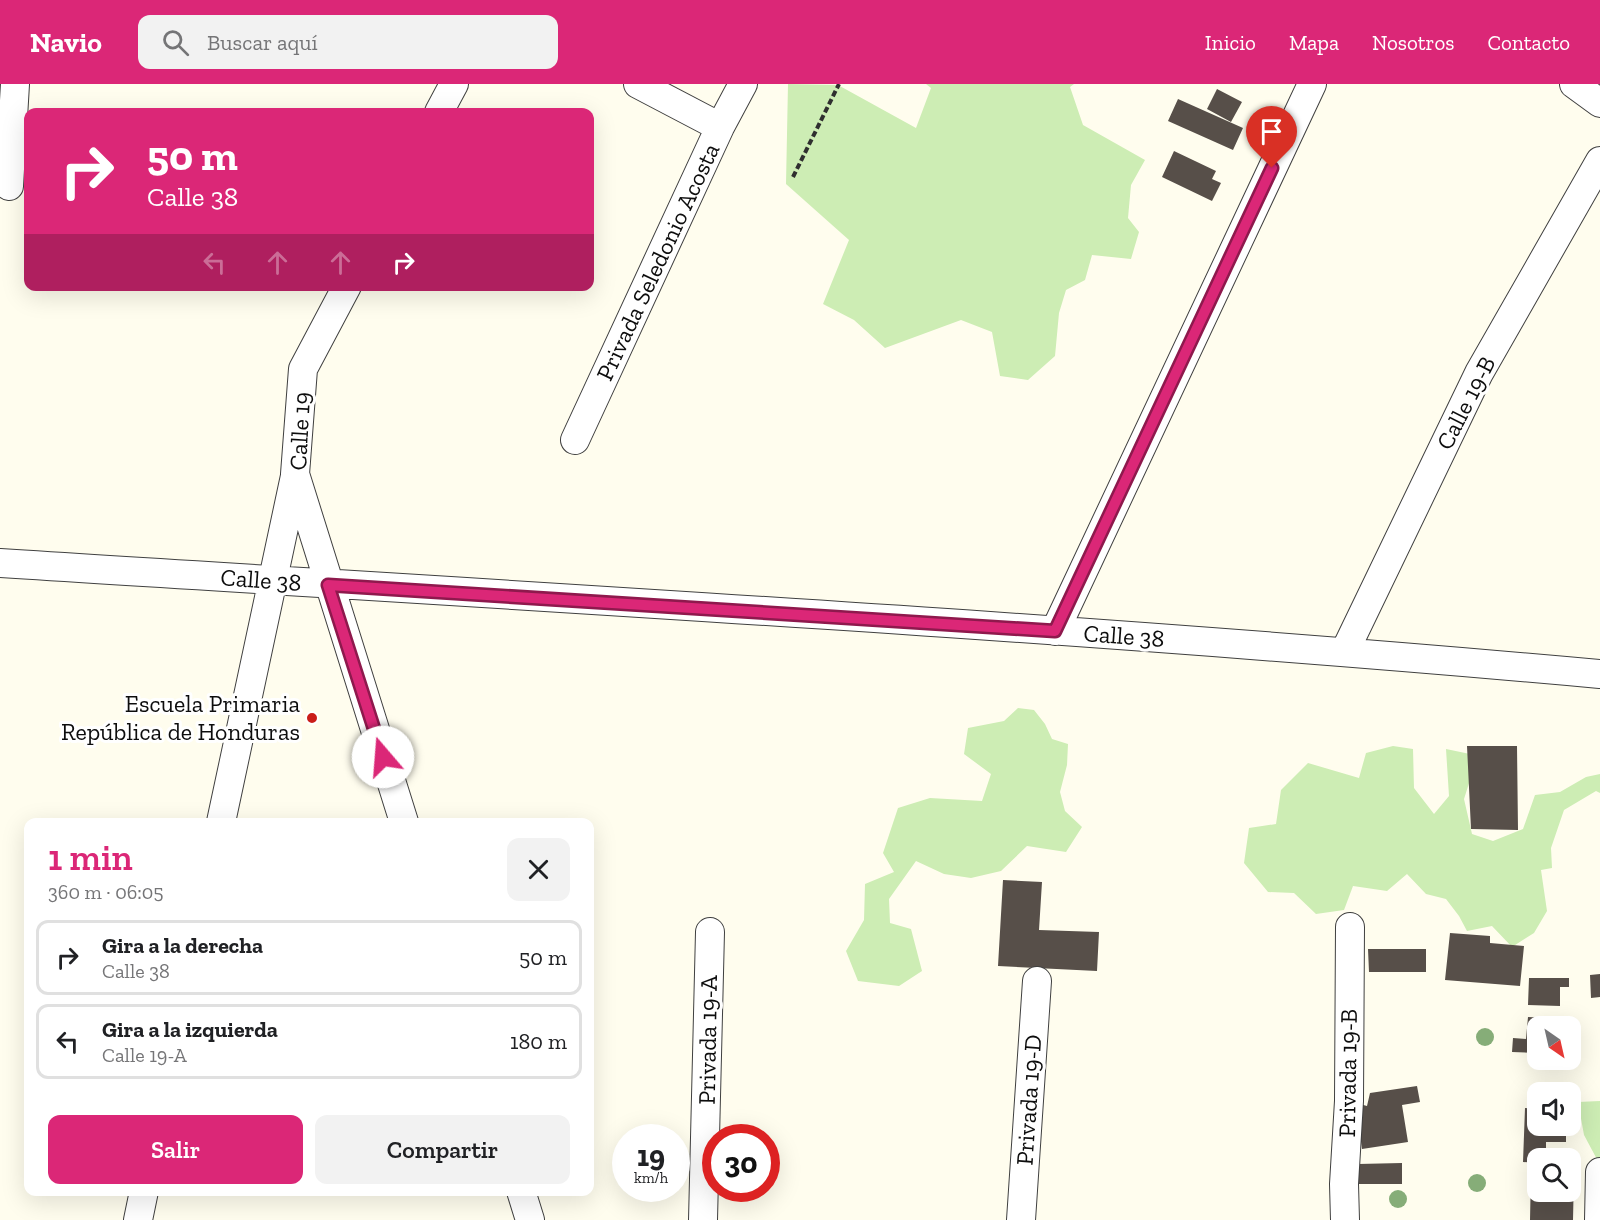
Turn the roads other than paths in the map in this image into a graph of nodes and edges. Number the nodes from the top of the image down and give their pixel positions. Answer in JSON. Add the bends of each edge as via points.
{"nodes":[{"id":1,"x":15,"y":84,"type":"edge"},
{"id":2,"x":454,"y":84,"type":"edge"},
{"id":3,"x":638,"y":84,"type":"edge"},
{"id":4,"x":743,"y":84,"type":"edge"},
{"id":5,"x":1312,"y":84,"type":"edge"},
{"id":6,"x":1574,"y":84,"type":"edge"},
{"id":7,"x":1600,"y":103,"type":"edge"},
{"id":8,"x":441,"y":108,"type":"edge"},
{"id":9,"x":720,"y":127,"type":"junction"},
{"id":10,"x":1600,"y":161,"type":"edge"},
{"id":11,"x":9,"y":186,"type":"dead end"},
{"id":12,"x":344,"y":291,"type":"edge"},
{"id":13,"x":575,"y":440,"type":"dead end"},
{"id":14,"x":295,"y":474,"type":"junction"},
{"id":15,"x":0,"y":563,"type":"edge"},
{"id":16,"x":272,"y":581,"type":"junction"},
{"id":17,"x":328,"y":585,"type":"junction"},
{"id":18,"x":1055,"y":631,"type":"junction"},
{"id":19,"x":1345,"y":651,"type":"junction"},
{"id":20,"x":1600,"y":674,"type":"edge"},
{"id":21,"x":222,"y":818,"type":"edge"},
{"id":22,"x":403,"y":818,"type":"edge"},
{"id":23,"x":1350,"y":927,"type":"dead end"},
{"id":24,"x":710,"y":932,"type":"dead end"},
{"id":25,"x":1037,"y":981,"type":"dead end"},
{"id":26,"x":1600,"y":1172,"type":"edge"},
{"id":27,"x":143,"y":1196,"type":"edge"},
{"id":28,"x":523,"y":1196,"type":"edge"},
{"id":29,"x":138,"y":1220,"type":"edge"},
{"id":30,"x":530,"y":1220,"type":"edge"},
{"id":31,"x":703,"y":1220,"type":"edge"},
{"id":32,"x":1021,"y":1220,"type":"edge"},
{"id":33,"x":1345,"y":1220,"type":"edge"},
{"id":34,"x":1599,"y":1220,"type":"edge"}],
"edges":[{"from":1,"to":11,"type":"street"},
{"from":2,"to":8,"type":"street"},
{"from":3,"to":9,"type":"street"},
{"from":4,"to":9,"type":"street","name":"Privada Seledonio Acosta"},
{"from":5,"to":18,"type":"street"},
{"from":6,"to":7,"type":"street"},
{"from":9,"to":13,"type":"street","name":"Privada Seledonio Acosta"},
{"from":10,"to":19,"type":"street","name":"Calle 19-B","via":[[1479,373]]},
{"from":12,"to":14,"type":"street","name":"Calle 19","via":[[303,369]]},
{"from":14,"to":16,"type":"street"},
{"from":14,"to":17,"type":"street","name":"Calle 19"},
{"from":15,"to":16,"type":"street","name":"Calle 38"},
{"from":16,"to":17,"type":"street","name":"Calle 38"},
{"from":16,"to":21,"type":"street"},
{"from":17,"to":18,"type":"street","name":"Calle 38"},
{"from":17,"to":22,"type":"street","name":"Calle 19"},
{"from":18,"to":19,"type":"street","name":"Calle 38"},
{"from":19,"to":20,"type":"street","name":"Calle 38"},
{"from":23,"to":33,"type":"street","name":"Privada 19-B"},
{"from":24,"to":31,"type":"street","name":"Privada 19-A"},
{"from":25,"to":32,"type":"street","name":"Privada 19-D"},
{"from":26,"to":34,"type":"street"},
{"from":27,"to":29,"type":"street"},
{"from":28,"to":30,"type":"street"}]}
